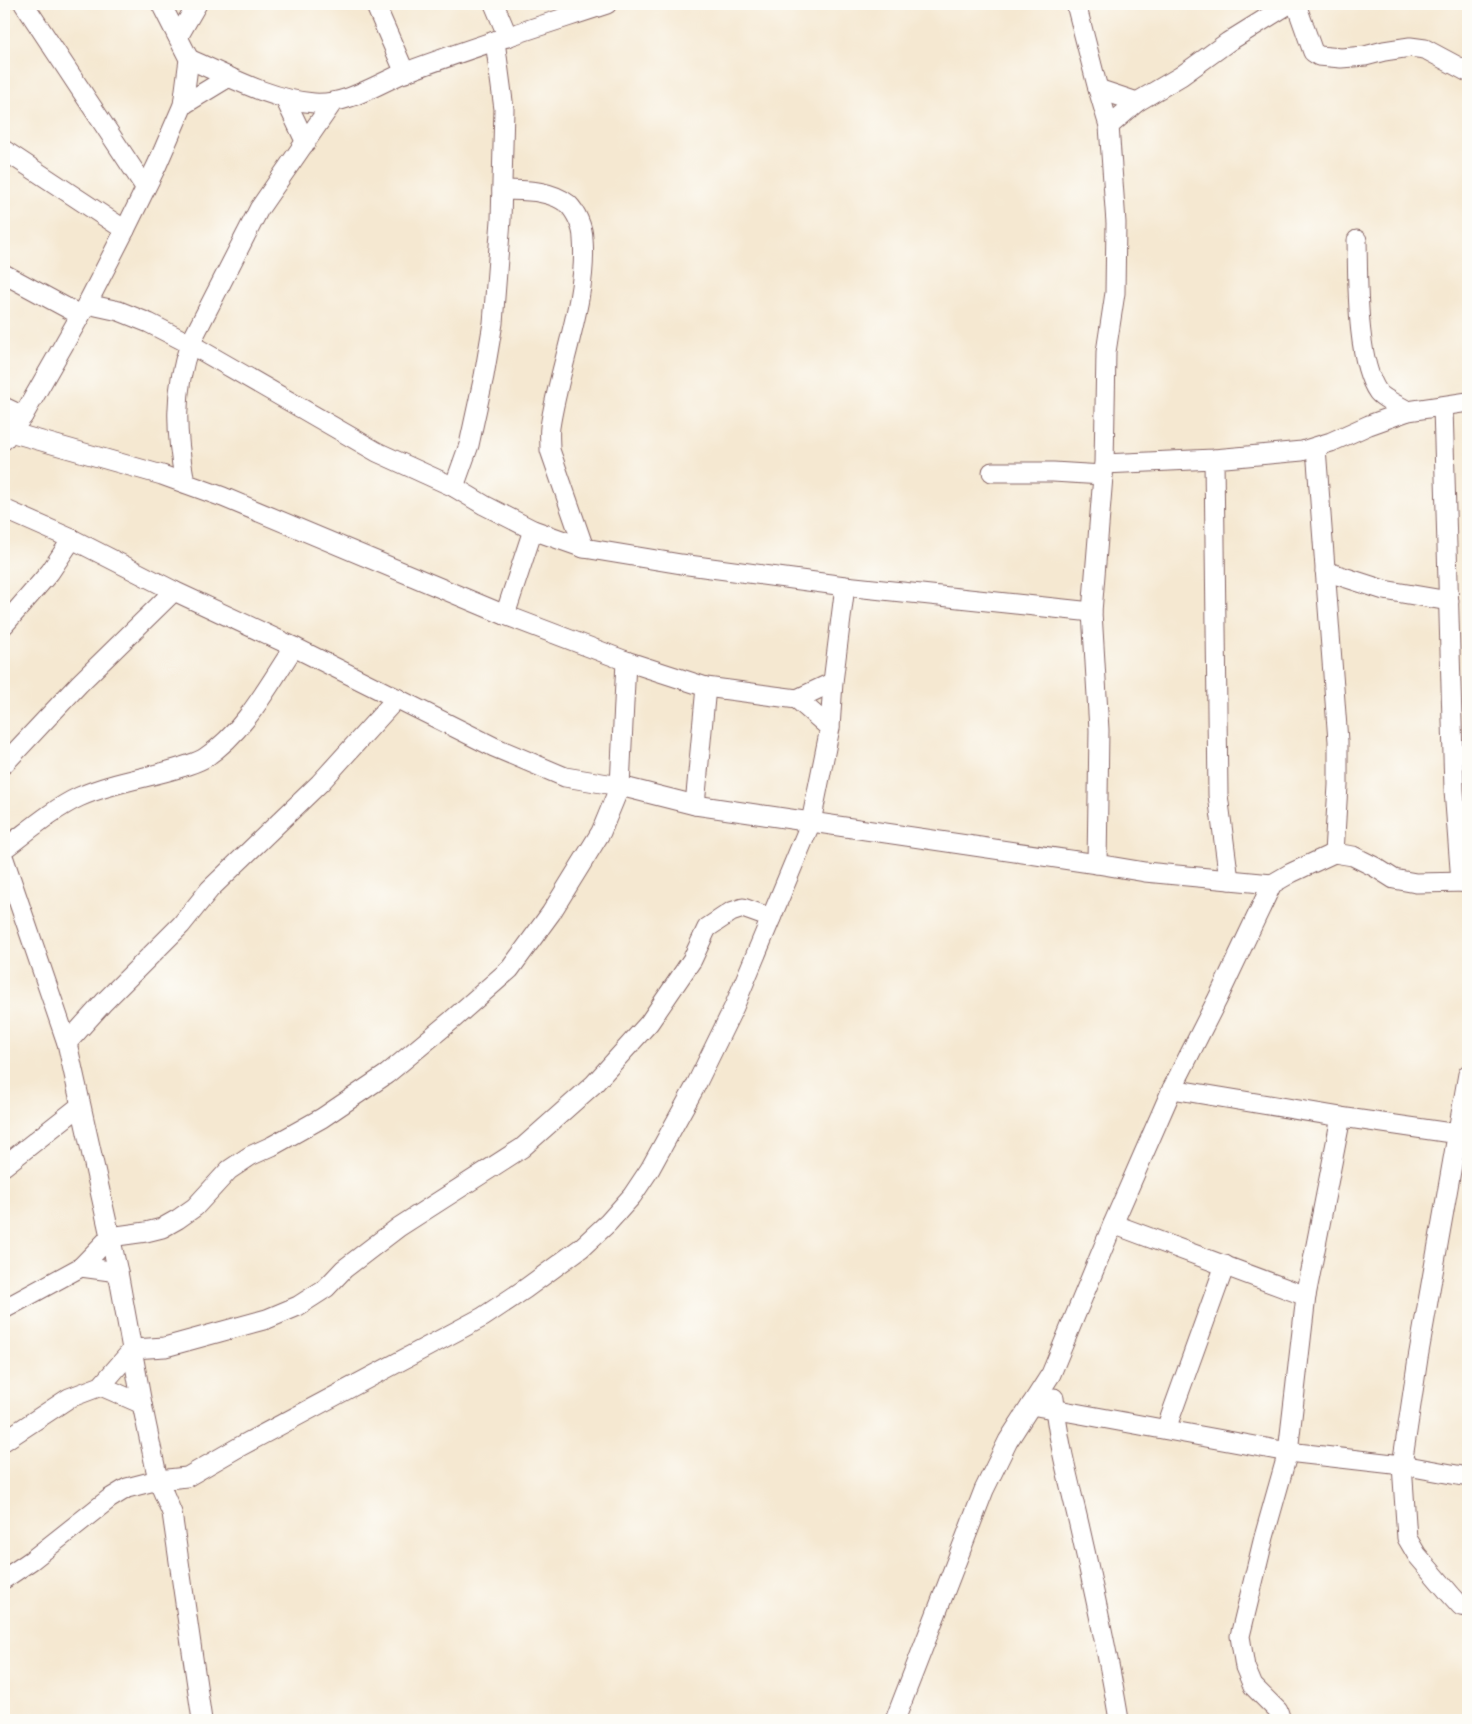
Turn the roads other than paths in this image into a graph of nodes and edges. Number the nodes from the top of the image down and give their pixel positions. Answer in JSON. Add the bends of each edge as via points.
{"nodes":[{"id":1,"x":24,"y":4,"type":"edge"},
{"id":2,"x":161,"y":4,"type":"edge"},
{"id":3,"x":197,"y":4,"type":"edge"},
{"id":4,"x":375,"y":4,"type":"edge"},
{"id":5,"x":494,"y":4,"type":"edge"},
{"id":6,"x":607,"y":4,"type":"edge"},
{"id":7,"x":1076,"y":4,"type":"edge"},
{"id":8,"x":1289,"y":4,"type":"edge"},
{"id":9,"x":1296,"y":4,"type":"edge"},
{"id":10,"x":178,"y":37,"type":"junction"},
{"id":11,"x":501,"y":39,"type":"junction"},
{"id":12,"x":189,"y":59,"type":"junction"},
{"id":13,"x":1468,"y":72,"type":"edge"},
{"id":14,"x":405,"y":73,"type":"junction"},
{"id":15,"x":229,"y":77,"type":"junction"},
{"id":16,"x":1098,"y":89,"type":"junction"},
{"id":17,"x":285,"y":99,"type":"junction"},
{"id":18,"x":333,"y":102,"type":"junction"},
{"id":19,"x":1137,"y":102,"type":"junction"},
{"id":20,"x":183,"y":106,"type":"junction"},
{"id":21,"x":1109,"y":126,"type":"junction"},
{"id":22,"x":306,"y":143,"type":"junction"},
{"id":23,"x":4,"y":150,"type":"edge"},
{"id":24,"x":145,"y":187,"type":"junction"},
{"id":25,"x":502,"y":190,"type":"junction"},
{"id":26,"x":125,"y":230,"type":"junction"},
{"id":27,"x":1357,"y":240,"type":"dead end"},
{"id":28,"x":4,"y":274,"type":"edge"},
{"id":29,"x":84,"y":309,"type":"junction"},
{"id":30,"x":190,"y":344,"type":"junction"},
{"id":31,"x":1379,"y":394,"type":"junction"},
{"id":32,"x":1468,"y":402,"type":"edge"},
{"id":33,"x":4,"y":407,"type":"edge"},
{"id":34,"x":1443,"y":407,"type":"junction"},
{"id":35,"x":1408,"y":411,"type":"junction"},
{"id":36,"x":23,"y":416,"type":"junction"},
{"id":37,"x":1369,"y":425,"type":"junction"},
{"id":38,"x":7,"y":436,"type":"edge"},
{"id":39,"x":1316,"y":448,"type":"junction"},
{"id":40,"x":1214,"y":459,"type":"junction"},
{"id":41,"x":1103,"y":470,"type":"junction"},
{"id":42,"x":992,"y":472,"type":"dead end"},
{"id":43,"x":185,"y":483,"type":"junction"},
{"id":44,"x":454,"y":487,"type":"junction"},
{"id":45,"x":4,"y":509,"type":"edge"},
{"id":46,"x":533,"y":530,"type":"junction"},
{"id":47,"x":72,"y":539,"type":"junction"},
{"id":48,"x":584,"y":548,"type":"junction"},
{"id":49,"x":1325,"y":571,"type":"junction"},
{"id":50,"x":845,"y":586,"type":"junction"},
{"id":51,"x":174,"y":591,"type":"junction"},
{"id":52,"x":1449,"y":601,"type":"junction"},
{"id":53,"x":1092,"y":612,"type":"junction"},
{"id":54,"x":505,"y":615,"type":"junction"},
{"id":55,"x":4,"y":625,"type":"edge"},
{"id":56,"x":294,"y":647,"type":"junction"},
{"id":57,"x":626,"y":661,"type":"junction"},
{"id":58,"x":833,"y":682,"type":"junction"},
{"id":59,"x":706,"y":687,"type":"junction"},
{"id":60,"x":397,"y":698,"type":"junction"},
{"id":61,"x":797,"y":700,"type":"junction"},
{"id":62,"x":1460,"y":701,"type":"edge"},
{"id":63,"x":1468,"y":721,"type":"edge"},
{"id":64,"x":830,"y":728,"type":"junction"},
{"id":65,"x":1453,"y":732,"type":"junction"},
{"id":66,"x":4,"y":764,"type":"edge"},
{"id":67,"x":620,"y":786,"type":"junction"},
{"id":68,"x":695,"y":805,"type":"junction"},
{"id":69,"x":811,"y":822,"type":"junction"},
{"id":70,"x":4,"y":849,"type":"edge"},
{"id":71,"x":1334,"y":853,"type":"junction"},
{"id":72,"x":4,"y":859,"type":"edge"},
{"id":73,"x":1097,"y":864,"type":"junction"},
{"id":74,"x":1229,"y":880,"type":"junction"},
{"id":75,"x":1465,"y":882,"type":"edge"},
{"id":76,"x":1272,"y":884,"type":"junction"},
{"id":77,"x":771,"y":918,"type":"junction"},
{"id":78,"x":67,"y":1043,"type":"junction"},
{"id":79,"x":1468,"y":1074,"type":"edge"},
{"id":80,"x":1172,"y":1089,"type":"junction"},
{"id":81,"x":80,"y":1106,"type":"junction"},
{"id":82,"x":1341,"y":1117,"type":"junction"},
{"id":83,"x":1458,"y":1134,"type":"junction"},
{"id":84,"x":4,"y":1166,"type":"edge"},
{"id":85,"x":1113,"y":1224,"type":"junction"},
{"id":86,"x":110,"y":1237,"type":"junction"},
{"id":87,"x":1225,"y":1265,"type":"junction"},
{"id":88,"x":81,"y":1267,"type":"junction"},
{"id":89,"x":118,"y":1272,"type":"junction"},
{"id":90,"x":1306,"y":1296,"type":"junction"},
{"id":91,"x":4,"y":1309,"type":"edge"},
{"id":92,"x":133,"y":1349,"type":"junction"},
{"id":93,"x":1051,"y":1374,"type":"junction"},
{"id":94,"x":102,"y":1386,"type":"junction"},
{"id":95,"x":142,"y":1404,"type":"junction"},
{"id":96,"x":1031,"y":1405,"type":"junction"},
{"id":97,"x":1055,"y":1408,"type":"junction"},
{"id":98,"x":1166,"y":1429,"type":"junction"},
{"id":99,"x":4,"y":1441,"type":"edge"},
{"id":100,"x":1288,"y":1452,"type":"junction"},
{"id":101,"x":1402,"y":1466,"type":"junction"},
{"id":102,"x":187,"y":1477,"type":"junction"},
{"id":103,"x":1468,"y":1477,"type":"edge"},
{"id":104,"x":158,"y":1480,"type":"junction"},
{"id":105,"x":172,"y":1513,"type":"junction"},
{"id":106,"x":4,"y":1580,"type":"edge"},
{"id":107,"x":1468,"y":1608,"type":"edge"},
{"id":108,"x":202,"y":1720,"type":"edge"},
{"id":109,"x":895,"y":1720,"type":"edge"},
{"id":110,"x":1119,"y":1720,"type":"edge"},
{"id":111,"x":1281,"y":1720,"type":"edge"}],
"edges":[{"from":1,"to":24,"type":"street"},
{"from":2,"to":10,"type":"street"},
{"from":3,"to":10,"type":"street"},
{"from":4,"to":14,"type":"street"},
{"from":5,"to":11,"type":"street"},
{"from":6,"to":11,"type":"street"},
{"from":7,"to":16,"type":"street"},
{"from":8,"to":19,"type":"street"},
{"from":9,"to":13,"type":"street","via":[[1313,52],[1319,56],[1365,56],[1410,46],[1425,49]]},
{"from":10,"to":12,"type":"street"},
{"from":11,"to":14,"type":"street"},
{"from":11,"to":25,"type":"street","via":[[504,110]]},
{"from":12,"to":15,"type":"street"},
{"from":12,"to":20,"type":"street"},
{"from":14,"to":18,"type":"street"},
{"from":15,"to":17,"type":"street"},
{"from":15,"to":20,"type":"street"},
{"from":16,"to":19,"type":"street"},
{"from":16,"to":21,"type":"street"},
{"from":17,"to":18,"type":"street"},
{"from":17,"to":22,"type":"street"},
{"from":18,"to":22,"type":"street"},
{"from":19,"to":21,"type":"street"},
{"from":20,"to":24,"type":"street"},
{"from":21,"to":41,"type":"street","via":[[1116,261],[1115,293],[1106,352]]},
{"from":22,"to":30,"type":"street","via":[[259,209]]},
{"from":23,"to":26,"type":"street"},
{"from":24,"to":26,"type":"street"},
{"from":25,"to":44,"type":"street","via":[[493,324],[469,445]]},
{"from":25,"to":48,"type":"street","via":[[540,192],[555,197],[568,205],[579,220],[584,238],[577,307],[550,428],[550,450]]},
{"from":26,"to":29,"type":"street"},
{"from":27,"to":31,"type":"street","via":[[1358,303],[1364,358]]},
{"from":28,"to":29,"type":"street"},
{"from":29,"to":30,"type":"street","via":[[119,311]]},
{"from":29,"to":36,"type":"street"},
{"from":30,"to":43,"type":"street","via":[[182,365],[177,421]]},
{"from":30,"to":44,"type":"street","via":[[377,452]]},
{"from":31,"to":35,"type":"street"},
{"from":31,"to":37,"type":"street"},
{"from":32,"to":34,"type":"street"},
{"from":33,"to":36,"type":"street"},
{"from":34,"to":35,"type":"street"},
{"from":34,"to":52,"type":"street"},
{"from":35,"to":37,"type":"street"},
{"from":36,"to":38,"type":"street"},
{"from":37,"to":39,"type":"street"},
{"from":38,"to":43,"type":"street"},
{"from":39,"to":40,"type":"street"},
{"from":39,"to":49,"type":"street"},
{"from":40,"to":41,"type":"street"},
{"from":40,"to":74,"type":"street","via":[[1218,795]]},
{"from":41,"to":42,"type":"street"},
{"from":41,"to":53,"type":"street"},
{"from":43,"to":54,"type":"street"},
{"from":44,"to":46,"type":"street"},
{"from":45,"to":47,"type":"street"},
{"from":46,"to":48,"type":"street"},
{"from":46,"to":54,"type":"street"},
{"from":47,"to":51,"type":"street"},
{"from":47,"to":55,"type":"street","via":[[50,572]]},
{"from":48,"to":50,"type":"street","via":[[662,562]]},
{"from":49,"to":52,"type":"street","via":[[1384,590]]},
{"from":49,"to":71,"type":"street","via":[[1338,741]]},
{"from":50,"to":53,"type":"street"},
{"from":50,"to":58,"type":"street"},
{"from":51,"to":56,"type":"street"},
{"from":51,"to":66,"type":"street","via":[[80,683]]},
{"from":52,"to":62,"type":"street"},
{"from":53,"to":73,"type":"street","via":[[1099,730]]},
{"from":54,"to":57,"type":"street"},
{"from":56,"to":60,"type":"street"},
{"from":56,"to":70,"type":"street","via":[[240,726],[204,759],[79,797]]},
{"from":57,"to":59,"type":"street"},
{"from":57,"to":67,"type":"street"},
{"from":58,"to":61,"type":"street"},
{"from":58,"to":64,"type":"street"},
{"from":59,"to":61,"type":"street"},
{"from":59,"to":68,"type":"street"},
{"from":60,"to":67,"type":"street","via":[[494,747],[565,778]]},
{"from":60,"to":78,"type":"street","via":[[320,784],[210,890],[181,925]]},
{"from":61,"to":64,"type":"street"},
{"from":62,"to":65,"type":"street"},
{"from":63,"to":65,"type":"street"},
{"from":64,"to":69,"type":"street"},
{"from":65,"to":75,"type":"street","via":[[1454,790]]},
{"from":67,"to":68,"type":"street"},
{"from":67,"to":86,"type":"street","via":[[601,832],[510,970],[386,1074],[322,1118],[229,1170],[195,1207],[178,1219],[162,1228]]},
{"from":68,"to":69,"type":"street"},
{"from":69,"to":73,"type":"street"},
{"from":69,"to":77,"type":"street"},
{"from":71,"to":75,"type":"street","via":[[1353,856],[1376,866],[1394,879],[1416,883]]},
{"from":71,"to":76,"type":"street"},
{"from":72,"to":78,"type":"street"},
{"from":73,"to":74,"type":"street"},
{"from":74,"to":76,"type":"street"},
{"from":76,"to":80,"type":"street"},
{"from":77,"to":92,"type":"street","via":[[743,908],[707,928],[692,960],[649,1023],[594,1084],[522,1148],[392,1232],[344,1269],[326,1288],[298,1306],[267,1319],[165,1348]]},
{"from":77,"to":102,"type":"street","via":[[734,1007],[695,1087],[650,1169],[608,1223],[581,1248],[483,1317]]},
{"from":78,"to":81,"type":"street"},
{"from":79,"to":83,"type":"street"},
{"from":80,"to":82,"type":"street"},
{"from":80,"to":85,"type":"street"},
{"from":81,"to":84,"type":"street"},
{"from":81,"to":86,"type":"street"},
{"from":82,"to":83,"type":"street"},
{"from":82,"to":90,"type":"street"},
{"from":83,"to":101,"type":"street"},
{"from":85,"to":87,"type":"street"},
{"from":85,"to":93,"type":"street"},
{"from":86,"to":88,"type":"street"},
{"from":86,"to":89,"type":"street"},
{"from":87,"to":90,"type":"street"},
{"from":87,"to":98,"type":"street"},
{"from":88,"to":89,"type":"street"},
{"from":88,"to":91,"type":"street"},
{"from":89,"to":92,"type":"street"},
{"from":90,"to":100,"type":"street"},
{"from":92,"to":94,"type":"street"},
{"from":92,"to":95,"type":"street"},
{"from":93,"to":96,"type":"street"},
{"from":93,"to":97,"type":"street"},
{"from":94,"to":95,"type":"street"},
{"from":94,"to":99,"type":"street","via":[[69,1398]]},
{"from":95,"to":104,"type":"street"},
{"from":96,"to":97,"type":"street"},
{"from":96,"to":109,"type":"street","via":[[1008,1441],[984,1490]]},
{"from":97,"to":98,"type":"street"},
{"from":97,"to":110,"type":"street"},
{"from":98,"to":100,"type":"street"},
{"from":100,"to":101,"type":"street"},
{"from":100,"to":111,"type":"street","via":[[1240,1636],[1245,1667],[1253,1686],[1278,1711]]},
{"from":101,"to":103,"type":"street"},
{"from":101,"to":107,"type":"street","via":[[1407,1538],[1417,1555],[1461,1606]]},
{"from":102,"to":104,"type":"street"},
{"from":102,"to":105,"type":"street"},
{"from":104,"to":105,"type":"street"},
{"from":104,"to":106,"type":"street","via":[[127,1488],[109,1499]]},
{"from":105,"to":108,"type":"street"}]}
